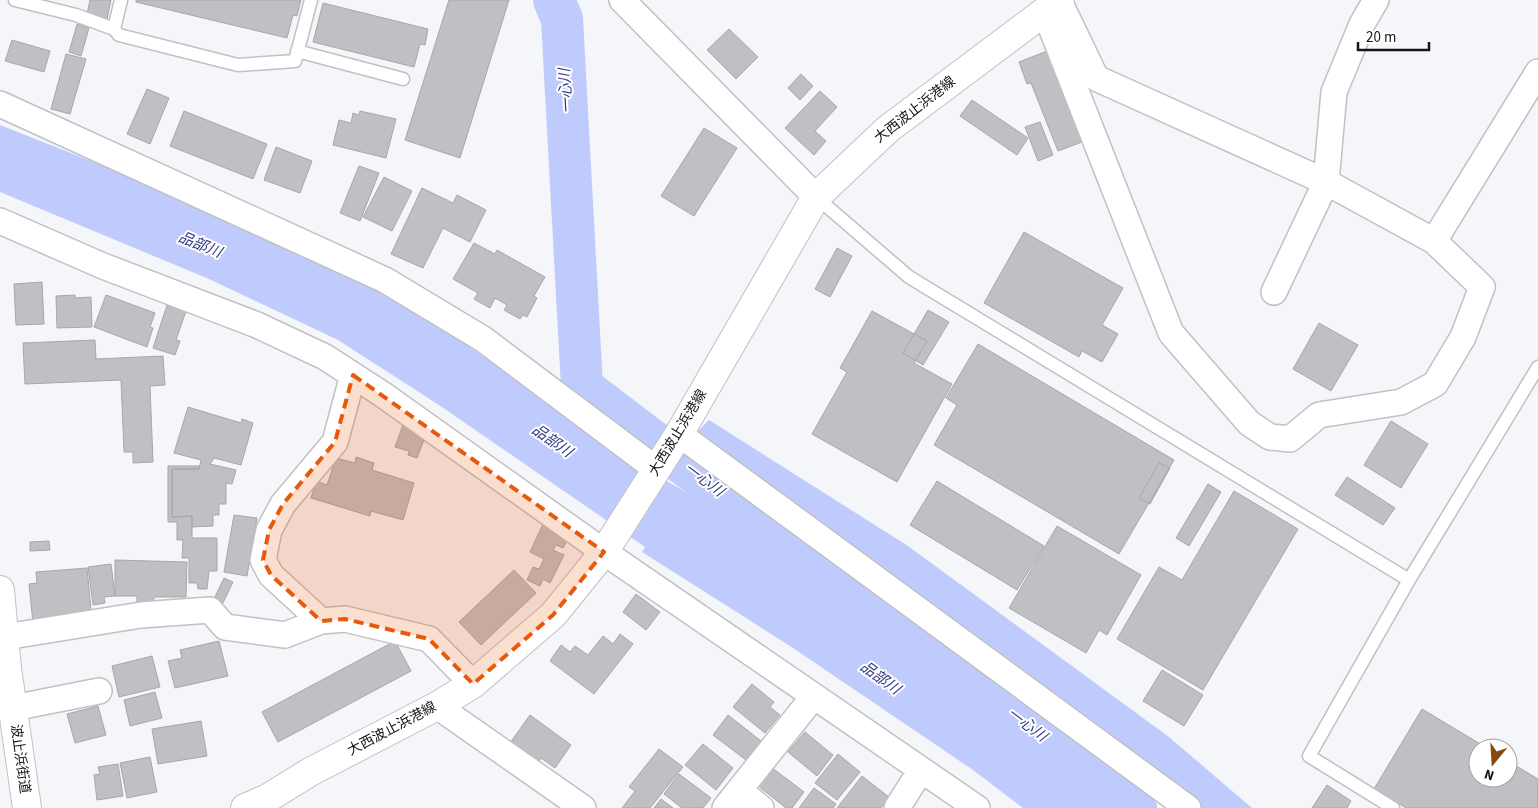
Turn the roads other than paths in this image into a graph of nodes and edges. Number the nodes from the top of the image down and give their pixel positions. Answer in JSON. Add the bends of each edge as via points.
{"nodes":[{"id":1,"x":15,"y":0,"type":"edge"},
{"id":2,"x":121,"y":0,"type":"edge"},
{"id":3,"x":310,"y":0,"type":"edge"},
{"id":4,"x":622,"y":0,"type":"edge"},
{"id":5,"x":1376,"y":0,"type":"edge"},
{"id":6,"x":1052,"y":4,"type":"edge"},
{"id":7,"x":114,"y":29,"type":"junction"},
{"id":8,"x":297,"y":51,"type":"junction"},
{"id":9,"x":1538,"y":72,"type":"edge"},
{"id":10,"x":403,"y":79,"type":"dead end"},
{"id":11,"x":0,"y":104,"type":"edge"},
{"id":12,"x":1326,"y":182,"type":"junction"},
{"id":13,"x":816,"y":197,"type":"junction"},
{"id":14,"x":0,"y":221,"type":"edge"},
{"id":15,"x":1434,"y":241,"type":"junction"},
{"id":16,"x":1274,"y":292,"type":"dead end"},
{"id":17,"x":1538,"y":367,"type":"edge"},
{"id":18,"x":353,"y":375,"type":"junction"},
{"id":19,"x":664,"y":457,"type":"junction"},
{"id":20,"x":607,"y":546,"type":"junction"},
{"id":21,"x":1409,"y":580,"type":"junction"},
{"id":22,"x":0,"y":590,"type":"edge"},
{"id":23,"x":321,"y":621,"type":"junction"},
{"id":24,"x":5,"y":637,"type":"junction"},
{"id":25,"x":472,"y":684,"type":"junction"},
{"id":26,"x":99,"y":691,"type":"dead end"},
{"id":27,"x":8,"y":696,"type":"edge"},
{"id":28,"x":814,"y":696,"type":"junction"},
{"id":29,"x":437,"y":706,"type":"junction"},
{"id":30,"x":921,"y":770,"type":"junction"},
{"id":31,"x":732,"y":799,"type":"edge"},
{"id":32,"x":27,"y":808,"type":"edge"},
{"id":33,"x":245,"y":808,"type":"edge"},
{"id":34,"x":583,"y":808,"type":"edge"},
{"id":35,"x":761,"y":808,"type":"edge"},
{"id":36,"x":896,"y":808,"type":"edge"},
{"id":37,"x":977,"y":808,"type":"edge"},
{"id":38,"x":1188,"y":808,"type":"edge"},
{"id":39,"x":1393,"y":808,"type":"edge"}],
"edges":[{"from":1,"to":7,"type":"lane","via":[[76,15]]},
{"from":2,"to":7,"type":"lane"},
{"from":3,"to":8,"type":"lane"},
{"from":4,"to":13,"type":"street"},
{"from":5,"to":12,"type":"street","via":[[1362,24],[1334,92]]},
{"from":6,"to":12,"type":"street","via":[[1096,78]]},
{"from":6,"to":13,"type":"main road","name":"大西波止浜港線","via":[[888,129]]},
{"from":6,"to":15,"type":"street","via":[[1172,333],[1249,423],[1270,438],[1290,439],[1319,415],[1401,402],[1434,384],[1463,337],[1482,287]]},
{"from":7,"to":8,"type":"lane","via":[[119,35],[238,65],[295,60]]},
{"from":8,"to":10,"type":"lane"},
{"from":9,"to":15,"type":"street"},
{"from":11,"to":19,"type":"street","via":[[385,280],[483,339]]},
{"from":12,"to":15,"type":"street"},
{"from":12,"to":16,"type":"street"},
{"from":13,"to":19,"type":"main road","name":"大西波止浜港線"},
{"from":13,"to":21,"type":"lane","via":[[909,276]]},
{"from":14,"to":18,"type":"street","via":[[103,266],[257,325],[325,356]]},
{"from":17,"to":21,"type":"lane"},
{"from":18,"to":20,"type":"street"},
{"from":18,"to":23,"type":"street","via":[[335,442],[283,504],[269,530],[263,560],[271,575]]},
{"from":19,"to":20,"type":"main road","name":"大西波止浜港線"},
{"from":19,"to":38,"type":"street"},
{"from":20,"to":25,"type":"main road","name":"大西波止浜港線","via":[[553,615]]},
{"from":20,"to":28,"type":"street"},
{"from":21,"to":39,"type":"lane","via":[[1309,756]]},
{"from":22,"to":24,"type":"main road","name":"波止浜街道"},
{"from":23,"to":24,"type":"street","via":[[285,635],[225,627],[210,610],[141,615]]},
{"from":23,"to":25,"type":"street","via":[[345,619],[428,640]]},
{"from":24,"to":27,"type":"main road","name":"波止浜街道"},
{"from":25,"to":29,"type":"main road","name":"大西波止浜港線"},
{"from":26,"to":27,"type":"street"},
{"from":27,"to":32,"type":"main road","name":"波止浜街道"},
{"from":28,"to":30,"type":"street"},
{"from":28,"to":31,"type":"street"},
{"from":29,"to":33,"type":"main road","name":"大西波止浜港線"},
{"from":29,"to":34,"type":"street"},
{"from":30,"to":36,"type":"street"},
{"from":30,"to":37,"type":"street"},
{"from":31,"to":35,"type":"street"}]}
